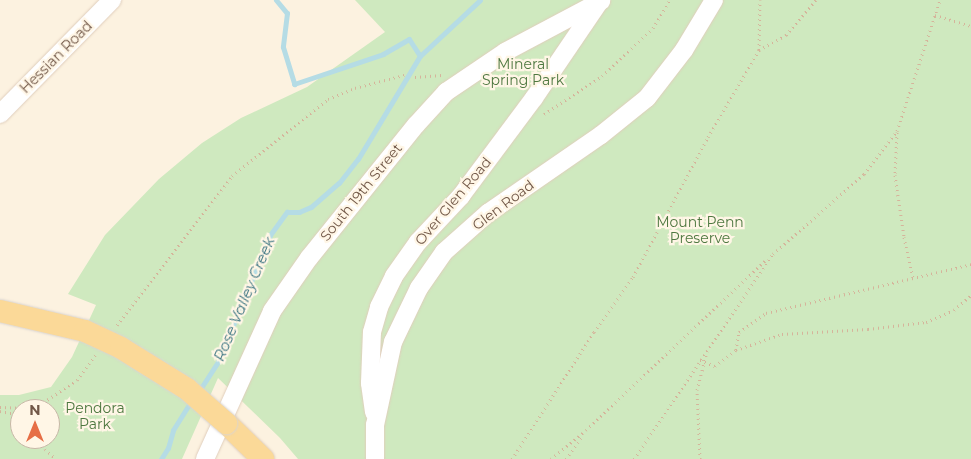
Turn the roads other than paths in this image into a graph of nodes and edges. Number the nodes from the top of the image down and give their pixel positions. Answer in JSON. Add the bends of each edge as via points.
{"nodes":[{"id":1,"x":112,"y":0,"type":"edge"},
{"id":2,"x":601,"y":0,"type":"edge"},
{"id":3,"x":714,"y":0,"type":"edge"},
{"id":4,"x":0,"y":114,"type":"edge"},
{"id":5,"x":0,"y":311,"type":"edge"},
{"id":6,"x":375,"y":425,"type":"junction"},
{"id":7,"x":205,"y":459,"type":"edge"},
{"id":8,"x":263,"y":459,"type":"edge"},
{"id":9,"x":375,"y":459,"type":"edge"}],
"edges":[{"from":1,"to":4,"type":"street","name":"Hessian Road"},
{"from":2,"to":6,"type":"street","name":"Over Glen Road","via":[[534,98],[394,276],[379,307],[372,332],[370,382]]},
{"from":2,"to":7,"type":"street","name":"South 19th Street","via":[[504,52],[446,92],[416,125],[308,258],[272,311]]},
{"from":3,"to":6,"type":"street","name":"Glen Road","via":[[684,50],[646,98],[602,135],[488,214],[444,252],[419,288],[393,342]]},
{"from":5,"to":8,"type":"main road","bridge":true,"via":[[84,331],[121,348],[187,388]]},
{"from":6,"to":9,"type":"street","name":"Glen Road"}]}
